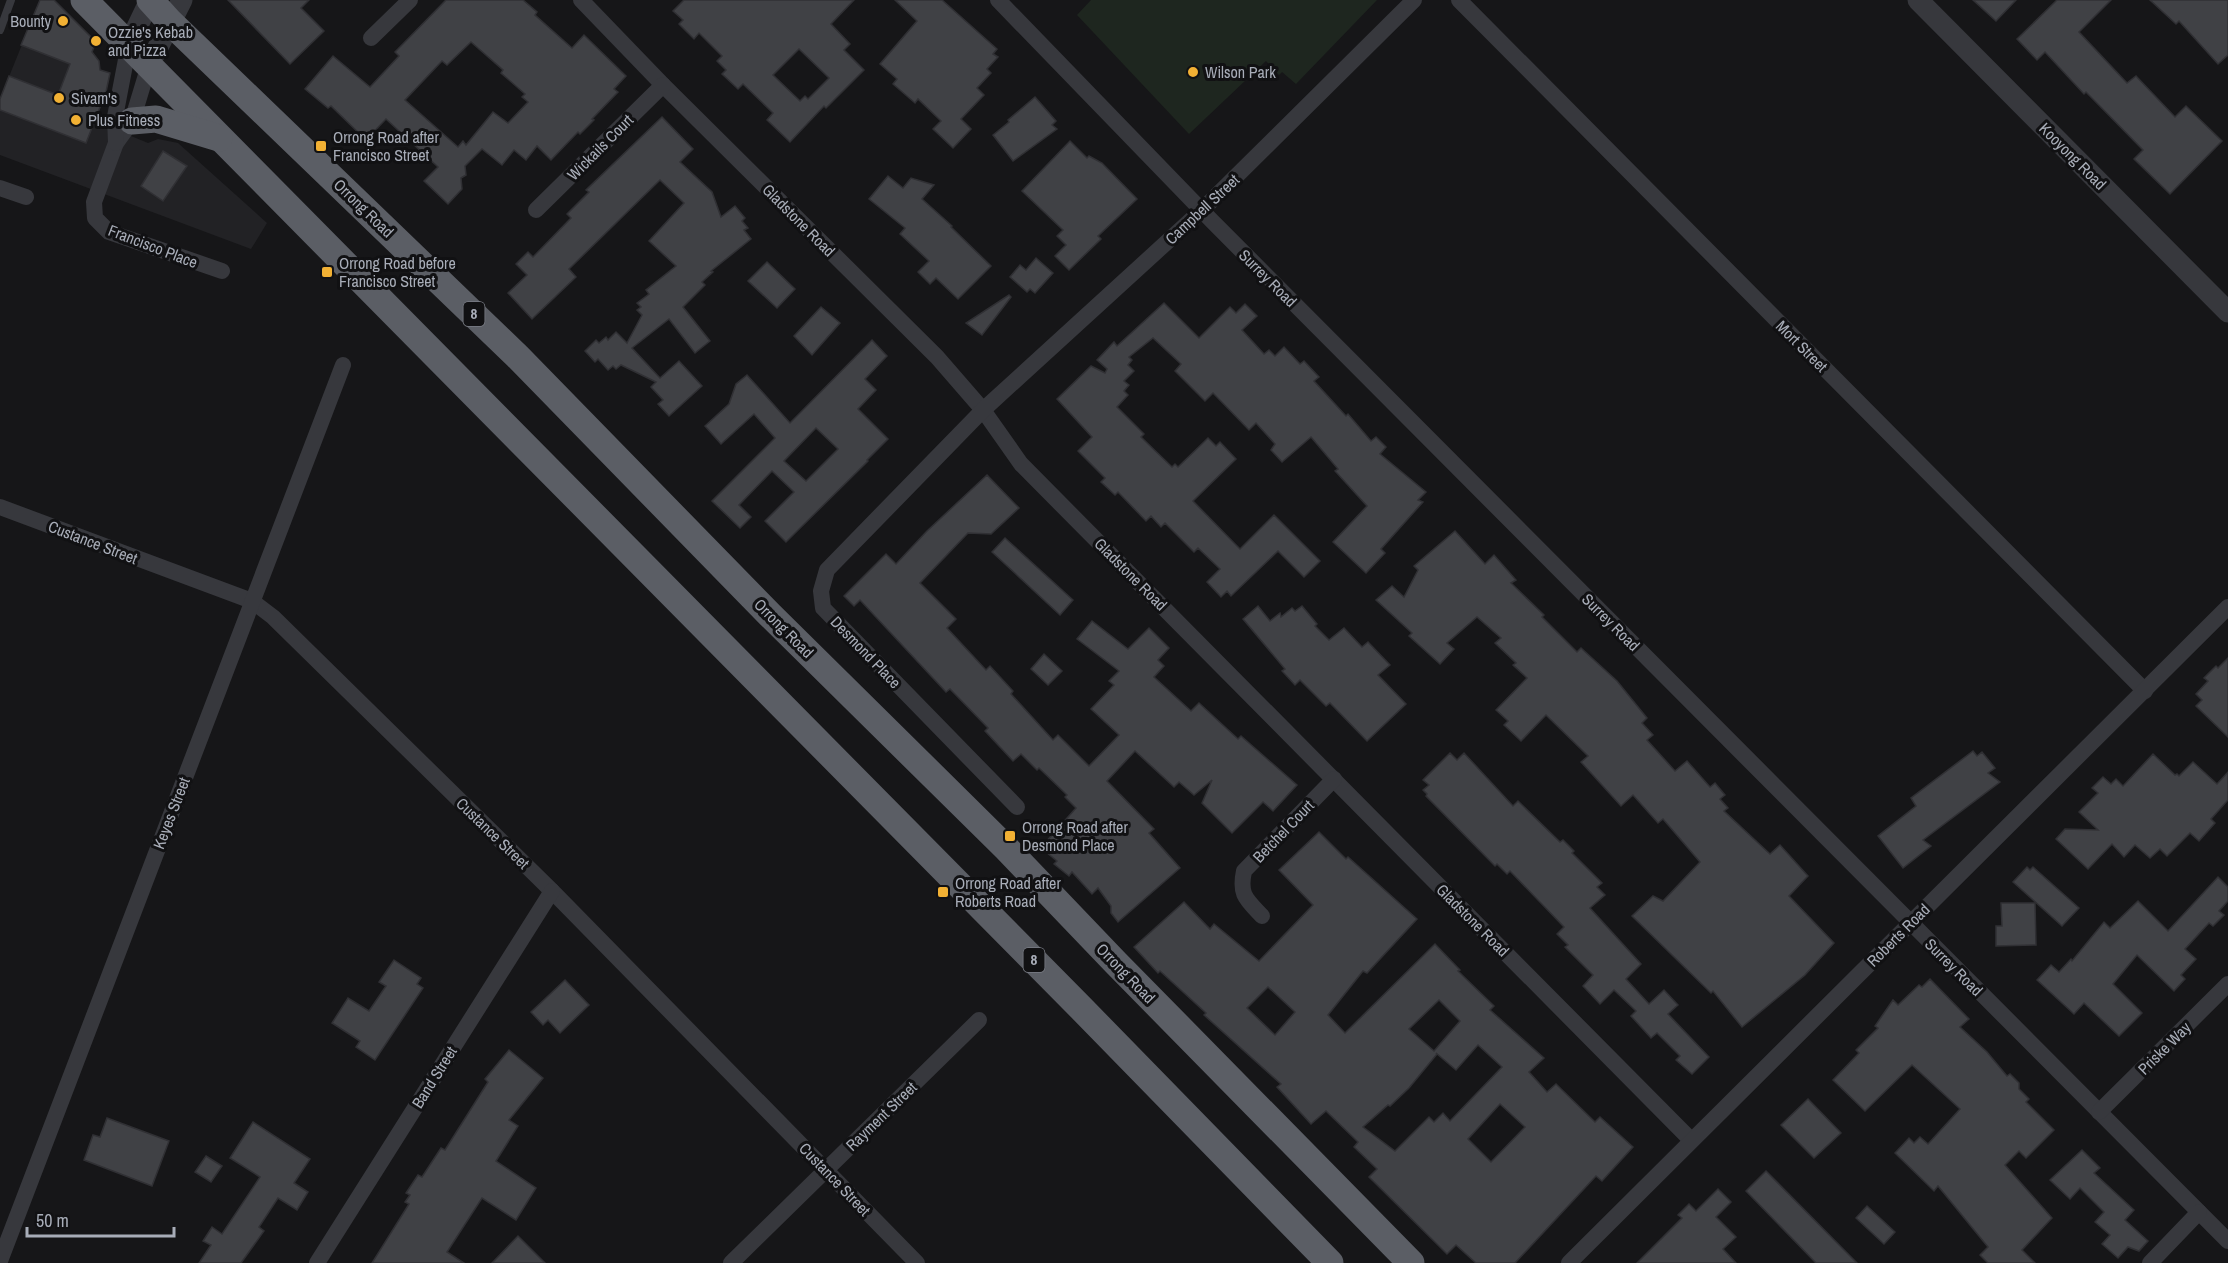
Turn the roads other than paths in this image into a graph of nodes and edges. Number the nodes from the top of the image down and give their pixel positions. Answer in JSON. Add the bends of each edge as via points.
{"nodes":[{"id":1,"x":11,"y":0,"type":"edge"},
{"id":2,"x":84,"y":0,"type":"edge"},
{"id":3,"x":150,"y":0,"type":"edge"},
{"id":4,"x":410,"y":0,"type":"edge"},
{"id":5,"x":581,"y":0,"type":"edge"},
{"id":6,"x":998,"y":0,"type":"edge"},
{"id":7,"x":1414,"y":0,"type":"edge"},
{"id":8,"x":1460,"y":0,"type":"edge"},
{"id":9,"x":1918,"y":0,"type":"edge"},
{"id":10,"x":176,"y":11,"type":"edge"},
{"id":11,"x":0,"y":30,"type":"edge"},
{"id":12,"x":371,"y":38,"type":"dead end"},
{"id":13,"x":129,"y":44,"type":"junction"},
{"id":14,"x":149,"y":65,"type":"junction"},
{"id":15,"x":663,"y":85,"type":"junction"},
{"id":16,"x":132,"y":122,"type":"junction"},
{"id":17,"x":223,"y":140,"type":"junction"},
{"id":18,"x":116,"y":143,"type":"junction"},
{"id":19,"x":0,"y":188,"type":"edge"},
{"id":20,"x":26,"y":197,"type":"dead end"},
{"id":21,"x":536,"y":210,"type":"dead end"},
{"id":22,"x":1202,"y":210,"type":"junction"},
{"id":23,"x":222,"y":271,"type":"dead end"},
{"id":24,"x":2228,"y":312,"type":"edge"},
{"id":25,"x":343,"y":365,"type":"dead end"},
{"id":26,"x":982,"y":410,"type":"junction"},
{"id":27,"x":0,"y":507,"type":"edge"},
{"id":28,"x":252,"y":601,"type":"junction"},
{"id":29,"x":2228,"y":607,"type":"edge"},
{"id":30,"x":2145,"y":691,"type":"junction"},
{"id":31,"x":1334,"y":779,"type":"junction"},
{"id":32,"x":1017,"y":807,"type":"dead end"},
{"id":33,"x":552,"y":891,"type":"junction"},
{"id":34,"x":1262,"y":916,"type":"dead end"},
{"id":35,"x":1911,"y":923,"type":"junction"},
{"id":36,"x":2228,"y":984,"type":"edge"},
{"id":37,"x":979,"y":1020,"type":"dead end"},
{"id":38,"x":2099,"y":1112,"type":"junction"},
{"id":39,"x":1691,"y":1140,"type":"junction"},
{"id":40,"x":826,"y":1170,"type":"junction"},
{"id":41,"x":2199,"y":1212,"type":"junction"},
{"id":42,"x":2228,"y":1241,"type":"edge"},
{"id":43,"x":0,"y":1261,"type":"edge"},
{"id":44,"x":317,"y":1263,"type":"edge"},
{"id":45,"x":731,"y":1263,"type":"edge"},
{"id":46,"x":917,"y":1263,"type":"edge"},
{"id":47,"x":1330,"y":1263,"type":"edge"},
{"id":48,"x":1411,"y":1263,"type":"edge"},
{"id":49,"x":1569,"y":1263,"type":"edge"},
{"id":50,"x":2151,"y":1263,"type":"edge"}],
"edges":[{"from":1,"to":11,"type":"lane"},
{"from":2,"to":13,"type":"highway","number":"8"},
{"from":3,"to":10,"type":"highway","name":"Orrong Road","number":"8"},
{"from":3,"to":13,"type":"street"},
{"from":4,"to":12,"type":"street"},
{"from":5,"to":15,"type":"street","name":"Gladstone Road"},
{"from":6,"to":22,"type":"street","name":"Surrey Road"},
{"from":7,"to":22,"type":"street","name":"Campbell Street"},
{"from":8,"to":30,"type":"street","name":"Mort Street"},
{"from":9,"to":24,"type":"street","name":"Kooyong Road"},
{"from":10,"to":14,"type":"street"},
{"from":10,"to":48,"type":"highway","name":"Orrong Road","number":"8","via":[[770,615],[1006,848]]},
{"from":13,"to":14,"type":"highway","number":"8"},
{"from":13,"to":18,"type":"street","name":"Francisco Place","via":[[115,117]]},
{"from":14,"to":16,"type":"street","name":"Francisco Place"},
{"from":14,"to":17,"type":"highway","number":"8"},
{"from":15,"to":21,"type":"street","name":"Wickails Court"},
{"from":15,"to":26,"type":"street","name":"Gladstone Road","via":[[937,357]]},
{"from":16,"to":17,"type":"highway","via":[[156,119]]},
{"from":16,"to":18,"type":"street","name":"Francisco Place"},
{"from":17,"to":47,"type":"highway","number":"8"},
{"from":18,"to":23,"type":"street","name":"Francisco Place","via":[[94,202],[95,218],[120,236]]},
{"from":19,"to":20,"type":"street"},
{"from":22,"to":26,"type":"street","name":"Campbell Street"},
{"from":22,"to":35,"type":"street","name":"Surrey Road"},
{"from":25,"to":28,"type":"street","name":"Keyes Street"},
{"from":26,"to":31,"type":"street","name":"Gladstone Road","via":[[1022,464]]},
{"from":26,"to":32,"type":"street","name":"Desmond Place","via":[[827,570],[821,591],[823,608]]},
{"from":27,"to":28,"type":"street","name":"Custance Street"},
{"from":28,"to":33,"type":"street","name":"Custance Street"},
{"from":28,"to":43,"type":"street","name":"Keyes Street"},
{"from":29,"to":30,"type":"street","name":"Roberts Road"},
{"from":30,"to":35,"type":"street","name":"Roberts Road"},
{"from":31,"to":34,"type":"street","name":"Betchel Court","via":[[1244,871],[1244,897]]},
{"from":31,"to":39,"type":"street","name":"Gladstone Road"},
{"from":33,"to":40,"type":"street","name":"Custance Street"},
{"from":33,"to":44,"type":"street","name":"Band Street"},
{"from":35,"to":38,"type":"street","name":"Surrey Road"},
{"from":35,"to":39,"type":"street","name":"Roberts Road"},
{"from":36,"to":38,"type":"street","name":"Priske Way"},
{"from":37,"to":40,"type":"street","name":"Rayment Street"},
{"from":38,"to":41,"type":"street","name":"Surrey Road"},
{"from":39,"to":49,"type":"street","name":"Roberts Road"},
{"from":40,"to":45,"type":"street","name":"Rayment Street"},
{"from":40,"to":46,"type":"street","name":"Custance Street"},
{"from":41,"to":42,"type":"street","name":"Surrey Road"},
{"from":41,"to":50,"type":"street"}]}
